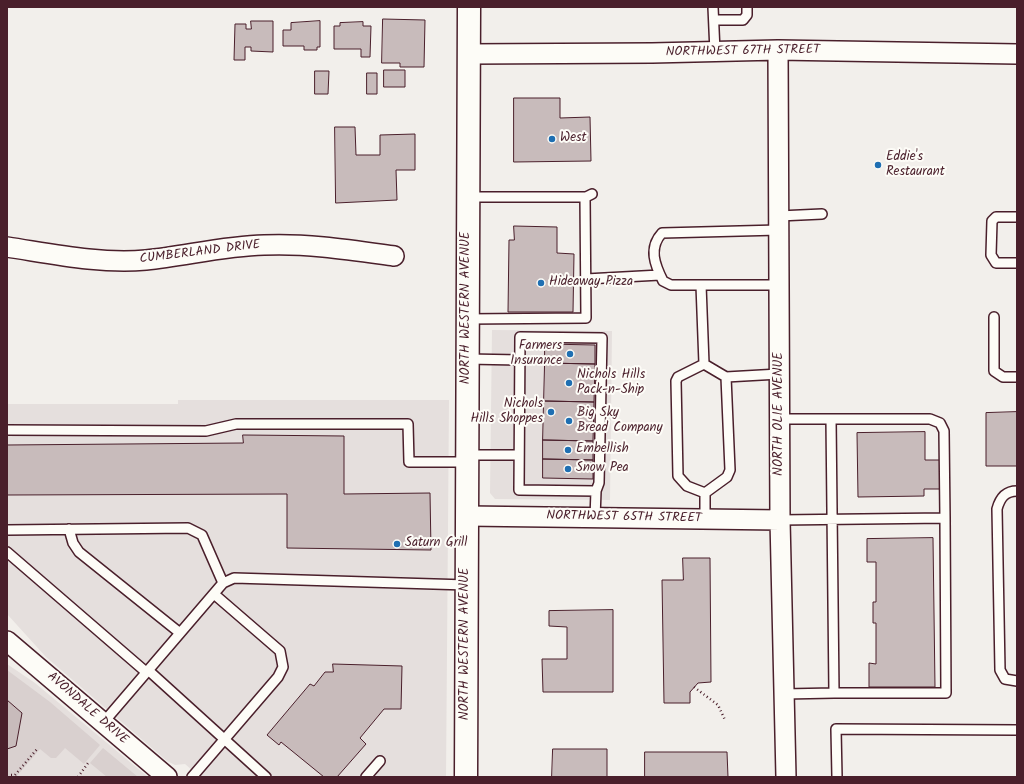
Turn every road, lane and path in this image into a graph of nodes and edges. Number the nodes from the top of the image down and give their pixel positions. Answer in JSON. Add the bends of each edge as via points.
{"nodes":[{"id":1,"x":469,"y":7,"type":"edge"},
{"id":2,"x":713,"y":7,"type":"edge"},
{"id":3,"x":747,"y":7,"type":"edge"},
{"id":4,"x":714,"y":20,"type":"junction"},
{"id":5,"x":778,"y":50,"type":"junction"},
{"id":6,"x":715,"y":52,"type":"junction"},
{"id":7,"x":469,"y":54,"type":"junction"},
{"id":8,"x":1017,"y":54,"type":"edge"},
{"id":9,"x":468,"y":197,"type":"junction"},
{"id":10,"x":822,"y":214,"type":"dead end"},
{"id":11,"x":1017,"y":217,"type":"edge"},
{"id":12,"x":779,"y":223,"type":"junction"},
{"id":13,"x":7,"y":247,"type":"edge"},
{"id":14,"x":394,"y":256,"type":"dead end"},
{"id":15,"x":1017,"y":263,"type":"edge"},
{"id":16,"x":660,"y":275,"type":"junction"},
{"id":17,"x":586,"y":279,"type":"junction"},
{"id":18,"x":701,"y":285,"type":"junction"},
{"id":19,"x":779,"y":285,"type":"junction"},
{"id":20,"x":994,"y":317,"type":"dead end"},
{"id":21,"x":467,"y":319,"type":"junction"},
{"id":22,"x":467,"y":359,"type":"junction"},
{"id":23,"x":520,"y":360,"type":"junction"},
{"id":24,"x":704,"y":364,"type":"junction"},
{"id":25,"x":779,"y":374,"type":"junction"},
{"id":26,"x":726,"y":377,"type":"junction"},
{"id":27,"x":1017,"y":377,"type":"edge"},
{"id":28,"x":780,"y":419,"type":"junction"},
{"id":29,"x":831,"y":419,"type":"junction"},
{"id":30,"x":7,"y":430,"type":"edge"},
{"id":31,"x":519,"y":455,"type":"junction"},
{"id":32,"x":467,"y":458,"type":"junction"},
{"id":33,"x":596,"y":491,"type":"junction"},
{"id":34,"x":1017,"y":491,"type":"edge"},
{"id":35,"x":705,"y":493,"type":"junction"},
{"id":36,"x":467,"y":516,"type":"junction"},
{"id":37,"x":595,"y":518,"type":"junction"},
{"id":38,"x":945,"y":518,"type":"junction"},
{"id":39,"x":705,"y":519,"type":"junction"},
{"id":40,"x":832,"y":519,"type":"junction"},
{"id":41,"x":780,"y":520,"type":"junction"},
{"id":42,"x":69,"y":529,"type":"junction"},
{"id":43,"x":7,"y":530,"type":"edge"},
{"id":44,"x":7,"y":552,"type":"edge"},
{"id":45,"x":223,"y":583,"type":"junction"},
{"id":46,"x":467,"y":585,"type":"junction"},
{"id":47,"x":214,"y":594,"type":"junction"},
{"id":48,"x":180,"y":633,"type":"junction"},
{"id":49,"x":7,"y":641,"type":"edge"},
{"id":50,"x":147,"y":671,"type":"junction"},
{"id":51,"x":1017,"y":681,"type":"edge"},
{"id":52,"x":694,"y":687,"type":"dead end"},
{"id":53,"x":834,"y":693,"type":"junction"},
{"id":54,"x":784,"y":694,"type":"junction"},
{"id":55,"x":725,"y":720,"type":"dead end"},
{"id":56,"x":103,"y":723,"type":"junction"},
{"id":57,"x":1017,"y":730,"type":"edge"},
{"id":58,"x":225,"y":739,"type":"junction"},
{"id":59,"x":38,"y":748,"type":"dead end"},
{"id":60,"x":380,"y":761,"type":"dead end"},
{"id":61,"x":88,"y":763,"type":"dead end"},
{"id":62,"x":7,"y":775,"type":"edge"},
{"id":63,"x":78,"y":777,"type":"edge"},
{"id":64,"x":167,"y":777,"type":"edge"},
{"id":65,"x":192,"y":777,"type":"edge"},
{"id":66,"x":266,"y":777,"type":"edge"},
{"id":67,"x":366,"y":777,"type":"edge"},
{"id":68,"x":466,"y":777,"type":"edge"},
{"id":69,"x":786,"y":777,"type":"edge"},
{"id":70,"x":837,"y":777,"type":"edge"}],
"edges":[{"from":1,"to":7,"type":"main road","name":"NORTH WESTERN AVENUE"},
{"from":2,"to":4,"type":"lane"},
{"from":3,"to":4,"type":"lane","via":[[747,15],[743,20]]},
{"from":4,"to":6,"type":"lane"},
{"from":5,"to":6,"type":"street","name":"NORTHWEST 67TH STREET"},
{"from":5,"to":8,"type":"street","name":"NORTHWEST 67TH STREET"},
{"from":5,"to":12,"type":"street","name":"NORTH OLIE AVENUE"},
{"from":6,"to":7,"type":"street","name":"NORTHWEST 67TH STREET"},
{"from":7,"to":9,"type":"main road","name":"NORTH WESTERN AVENUE"},
{"from":9,"to":17,"type":"lane","via":[[588,196]]},
{"from":9,"to":21,"type":"main road","name":"NORTH WESTERN AVENUE"},
{"from":10,"to":12,"type":"lane"},
{"from":11,"to":15,"type":"lane","via":[[996,217],[992,220],[991,255],[996,262]]},
{"from":12,"to":16,"type":"lane","via":[[662,233],[655,240],[653,252]]},
{"from":12,"to":19,"type":"street","name":"NORTH OLIE AVENUE"},
{"from":13,"to":14,"type":"street","name":"CUMBERLAND DRIVE","via":[[70,257],[123,261],[263,245],[308,246]]},
{"from":16,"to":17,"type":"lane"},
{"from":16,"to":18,"type":"lane","via":[[663,281],[671,285]]},
{"from":17,"to":21,"type":"lane","via":[[586,318]]},
{"from":18,"to":19,"type":"lane"},
{"from":18,"to":24,"type":"lane"},
{"from":19,"to":25,"type":"street","name":"NORTH OLIE AVENUE"},
{"from":20,"to":27,"type":"lane","via":[[994,372],[1002,377]]},
{"from":21,"to":22,"type":"main road","name":"NORTH WESTERN AVENUE"},
{"from":22,"to":23,"type":"lane"},
{"from":22,"to":32,"type":"main road","name":"NORTH WESTERN AVENUE"},
{"from":23,"to":31,"type":"lane"},
{"from":23,"to":33,"type":"lane","via":[[520,337],[602,338],[599,483]]},
{"from":24,"to":26,"type":"lane"},
{"from":24,"to":35,"type":"lane","via":[[678,377],[676,417],[678,476],[687,486]]},
{"from":25,"to":26,"type":"lane"},
{"from":25,"to":28,"type":"street","name":"NORTH OLIE AVENUE"},
{"from":26,"to":35,"type":"lane","via":[[730,470],[727,477]]},
{"from":28,"to":29,"type":"lane"},
{"from":28,"to":41,"type":"street","name":"NORTH OLIE AVENUE"},
{"from":29,"to":38,"type":"lane","via":[[930,419],[940,424],[944,431]]},
{"from":29,"to":40,"type":"lane"},
{"from":30,"to":32,"type":"lane","via":[[206,431],[236,424],[408,424],[409,462]]},
{"from":31,"to":32,"type":"lane"},
{"from":31,"to":33,"type":"lane","via":[[519,490]]},
{"from":32,"to":36,"type":"main road","name":"NORTH WESTERN AVENUE"},
{"from":33,"to":37,"type":"lane"},
{"from":34,"to":51,"type":"lane","via":[[1010,491],[1000,498],[997,509],[1000,670],[1005,679]]},
{"from":35,"to":39,"type":"lane"},
{"from":36,"to":37,"type":"street","name":"NORTHWEST 65TH STREET"},
{"from":36,"to":46,"type":"main road","name":"NORTH WESTERN AVENUE"},
{"from":37,"to":39,"type":"street","name":"NORTHWEST 65TH STREET"},
{"from":38,"to":40,"type":"lane"},
{"from":38,"to":53,"type":"lane","via":[[946,693]]},
{"from":39,"to":41,"type":"street","name":"NORTHWEST 65TH STREET"},
{"from":40,"to":41,"type":"lane"},
{"from":40,"to":53,"type":"lane"},
{"from":41,"to":54,"type":"street","name":"NORTH OLIE AVENUE"},
{"from":42,"to":43,"type":"lane"},
{"from":42,"to":45,"type":"lane","via":[[188,528],[202,536]]},
{"from":42,"to":48,"type":"lane","via":[[79,552]]},
{"from":44,"to":50,"type":"lane"},
{"from":45,"to":46,"type":"lane","via":[[234,578]]},
{"from":45,"to":47,"type":"lane"},
{"from":46,"to":68,"type":"main road","name":"NORTH WESTERN AVENUE"},
{"from":47,"to":48,"type":"lane"},
{"from":47,"to":58,"type":"lane","via":[[280,651],[283,667],[278,677]]},
{"from":48,"to":50,"type":"lane"},
{"from":49,"to":56,"type":"street","name":"AVONDALE DRIVE"},
{"from":50,"to":56,"type":"lane"},
{"from":50,"to":58,"type":"lane"},
{"from":52,"to":55,"type":"path","via":[[718,705]]},
{"from":53,"to":54,"type":"lane"},
{"from":54,"to":69,"type":"street","name":"NORTH OLIE AVENUE"},
{"from":56,"to":64,"type":"street","name":"AVONDALE DRIVE"},
{"from":57,"to":70,"type":"lane","via":[[836,729]]},
{"from":58,"to":65,"type":"lane"},
{"from":58,"to":66,"type":"lane"},
{"from":59,"to":62,"type":"path","via":[[15,775]]},
{"from":60,"to":67,"type":"lane"},
{"from":61,"to":63,"type":"path"}]}
